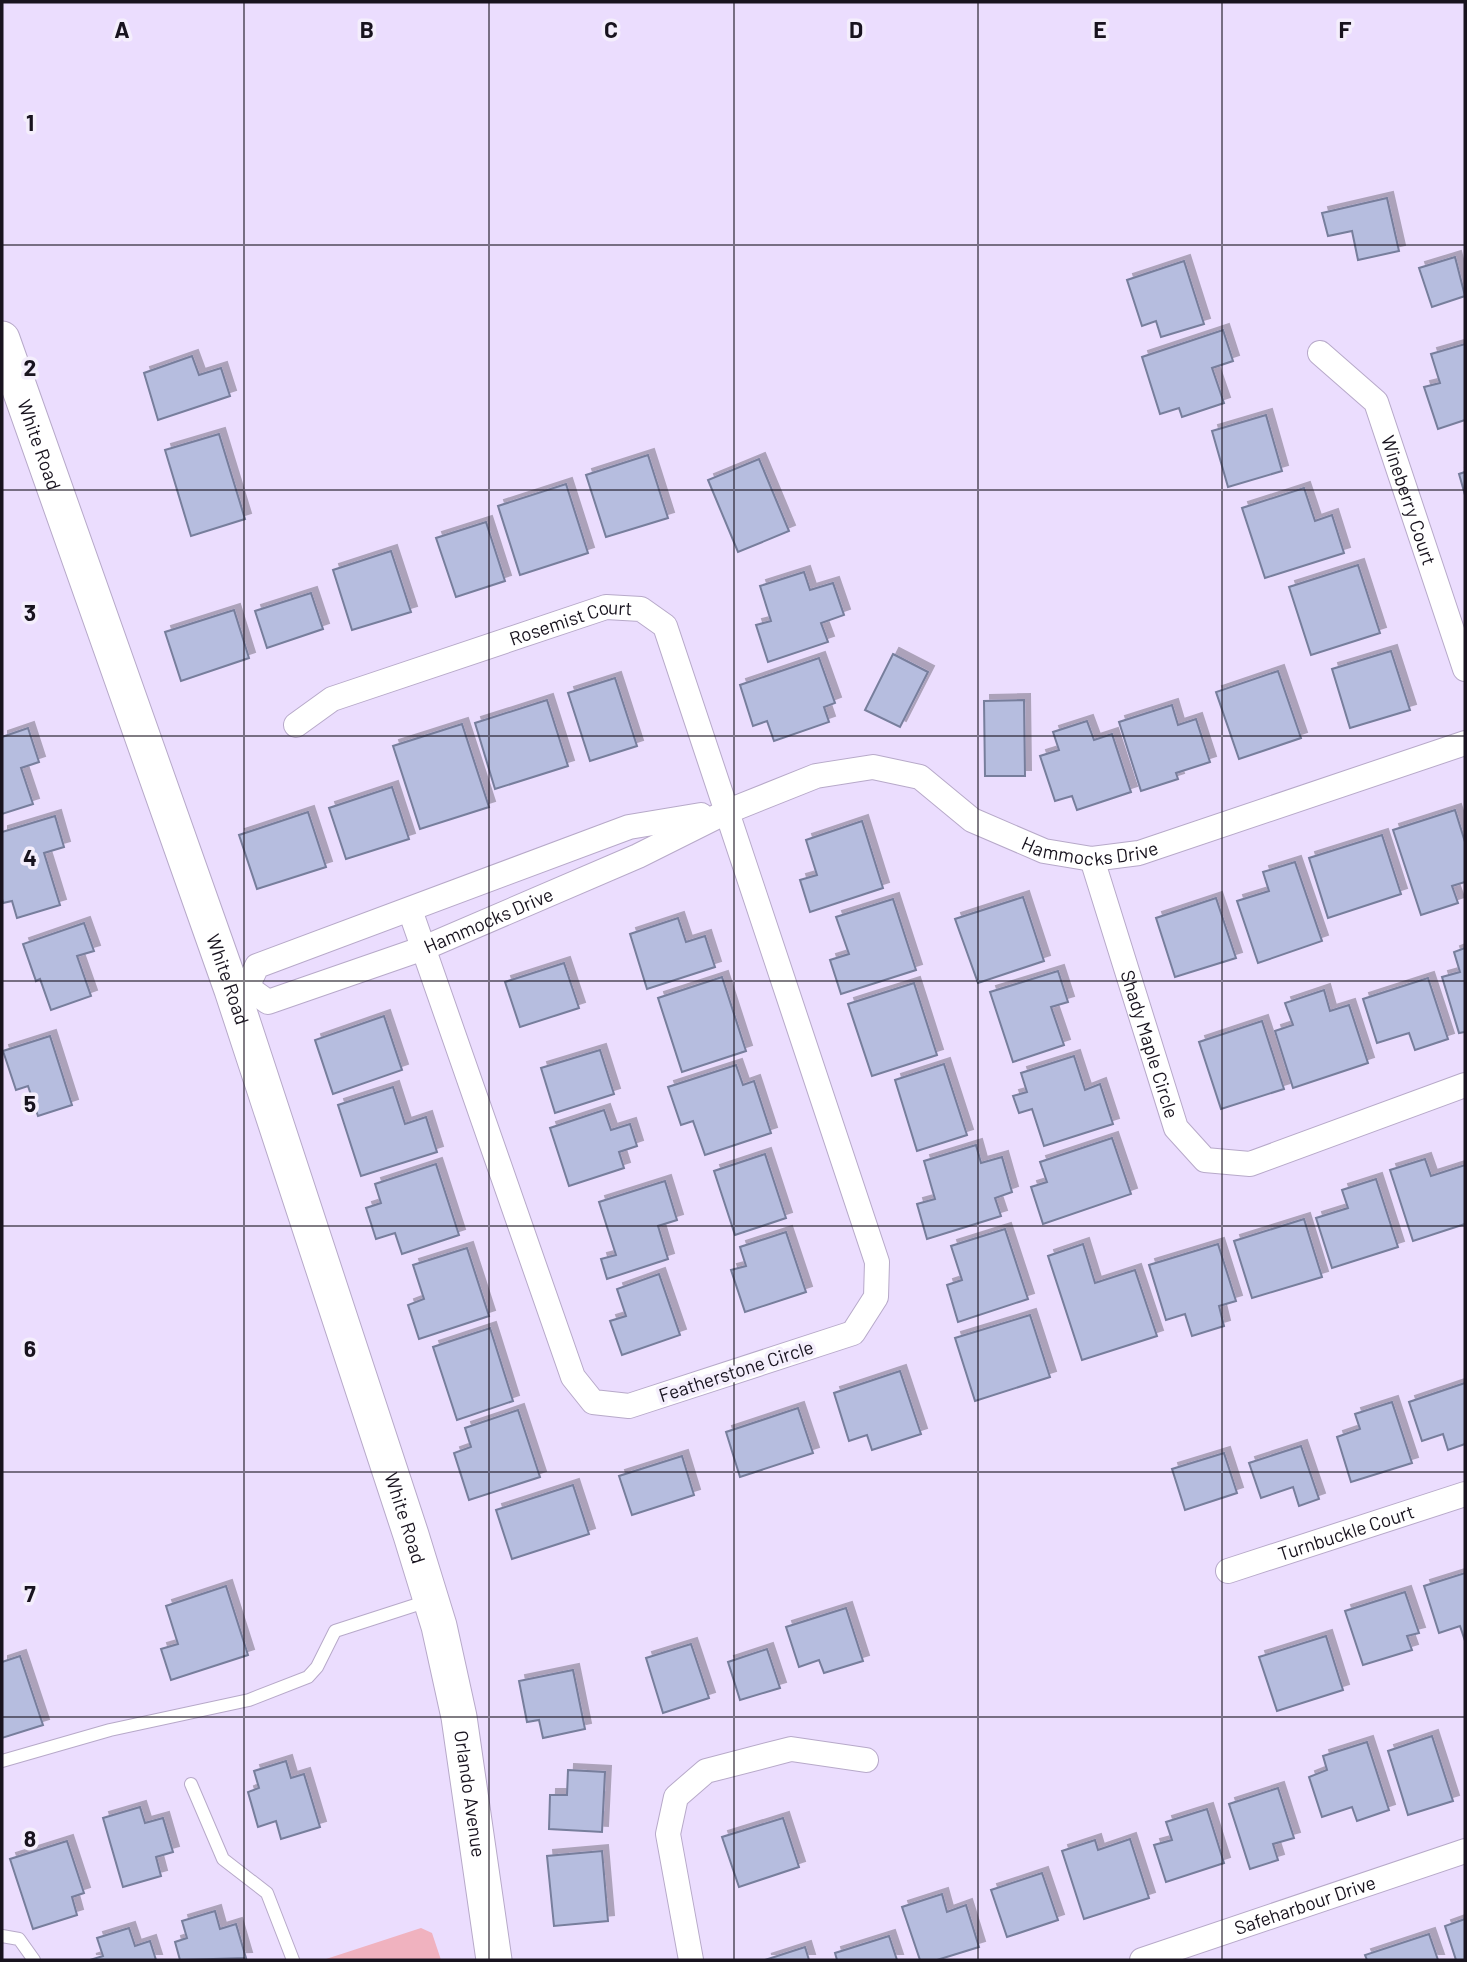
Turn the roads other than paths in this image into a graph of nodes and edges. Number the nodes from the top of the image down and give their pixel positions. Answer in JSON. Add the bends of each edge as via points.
{"nodes":[{"id":1,"x":2,"y":339,"type":"edge"},
{"id":2,"x":1320,"y":353,"type":"dead end"},
{"id":3,"x":1465,"y":669,"type":"edge"},
{"id":4,"x":296,"y":725,"type":"dead end"},
{"id":5,"x":1465,"y":743,"type":"edge"},
{"id":6,"x":726,"y":811,"type":"junction"},
{"id":7,"x":1092,"y":859,"type":"junction"},
{"id":8,"x":410,"y":910,"type":"junction"},
{"id":9,"x":424,"y":948,"type":"junction"},
{"id":10,"x":240,"y":989,"type":"junction"},
{"id":11,"x":1465,"y":1085,"type":"edge"},
{"id":12,"x":1465,"y":1494,"type":"edge"},
{"id":13,"x":1228,"y":1571,"type":"dead end"},
{"id":14,"x":435,"y":1613,"type":"junction"},
{"id":15,"x":2,"y":1760,"type":"edge"},
{"id":16,"x":866,"y":1760,"type":"dead end"},
{"id":17,"x":191,"y":1784,"type":"dead end"},
{"id":18,"x":1465,"y":1851,"type":"edge"},
{"id":19,"x":2,"y":1936,"type":"edge"},
{"id":20,"x":34,"y":1960,"type":"edge"},
{"id":21,"x":293,"y":1960,"type":"edge"},
{"id":22,"x":494,"y":1960,"type":"edge"},
{"id":23,"x":691,"y":1960,"type":"edge"},
{"id":24,"x":1142,"y":1960,"type":"edge"}],
"edges":[{"from":1,"to":10,"type":"street","name":"White Road"},
{"from":2,"to":3,"type":"street","name":"Wineberry Court","via":[[1377,402]]},
{"from":4,"to":6,"type":"street","name":"Rosemist Court","via":[[332,699],[606,607],[641,608],[665,626]]},
{"from":5,"to":7,"type":"street","name":"Hammocks Drive","via":[[1139,853]]},
{"from":6,"to":7,"type":"street","name":"Hammocks Drive","via":[[816,776],[873,767],[920,776],[972,820],[1044,851]]},
{"from":6,"to":8,"type":"street","name":"Hammocks Drive","via":[[629,827]]},
{"from":6,"to":9,"type":"street","name":"Hammocks Drive","via":[[638,856]]},
{"from":6,"to":9,"type":"street","name":"Featherstone Circle","via":[[877,1262],[876,1297],[853,1333],[629,1406],[593,1402],[573,1377]]},
{"from":7,"to":11,"type":"street","name":"Shady Maple Circle","via":[[1176,1128],[1205,1160],[1250,1164]]},
{"from":8,"to":9,"type":"street","name":"Featherstone Circle"},
{"from":8,"to":10,"type":"street","name":"Hammocks Drive","via":[[257,966]]},
{"from":9,"to":10,"type":"street","name":"Hammocks Drive","via":[[268,1002]]},
{"from":10,"to":14,"type":"street","name":"White Road"},
{"from":12,"to":13,"type":"street","name":"Turnbuckle Court"},
{"from":14,"to":15,"type":"lane","via":[[335,1631],[308,1677],[249,1700],[110,1730]]},
{"from":14,"to":22,"type":"street","name":"Orlando Avenue","via":[[459,1717]]},
{"from":16,"to":23,"type":"street","via":[[791,1749],[706,1771],[676,1797],[668,1834]]},
{"from":17,"to":21,"type":"lane","via":[[223,1859],[267,1893]]},
{"from":18,"to":24,"type":"street","name":"Safeharbour Drive"},
{"from":19,"to":20,"type":"lane","via":[[19,1940]]}]}
